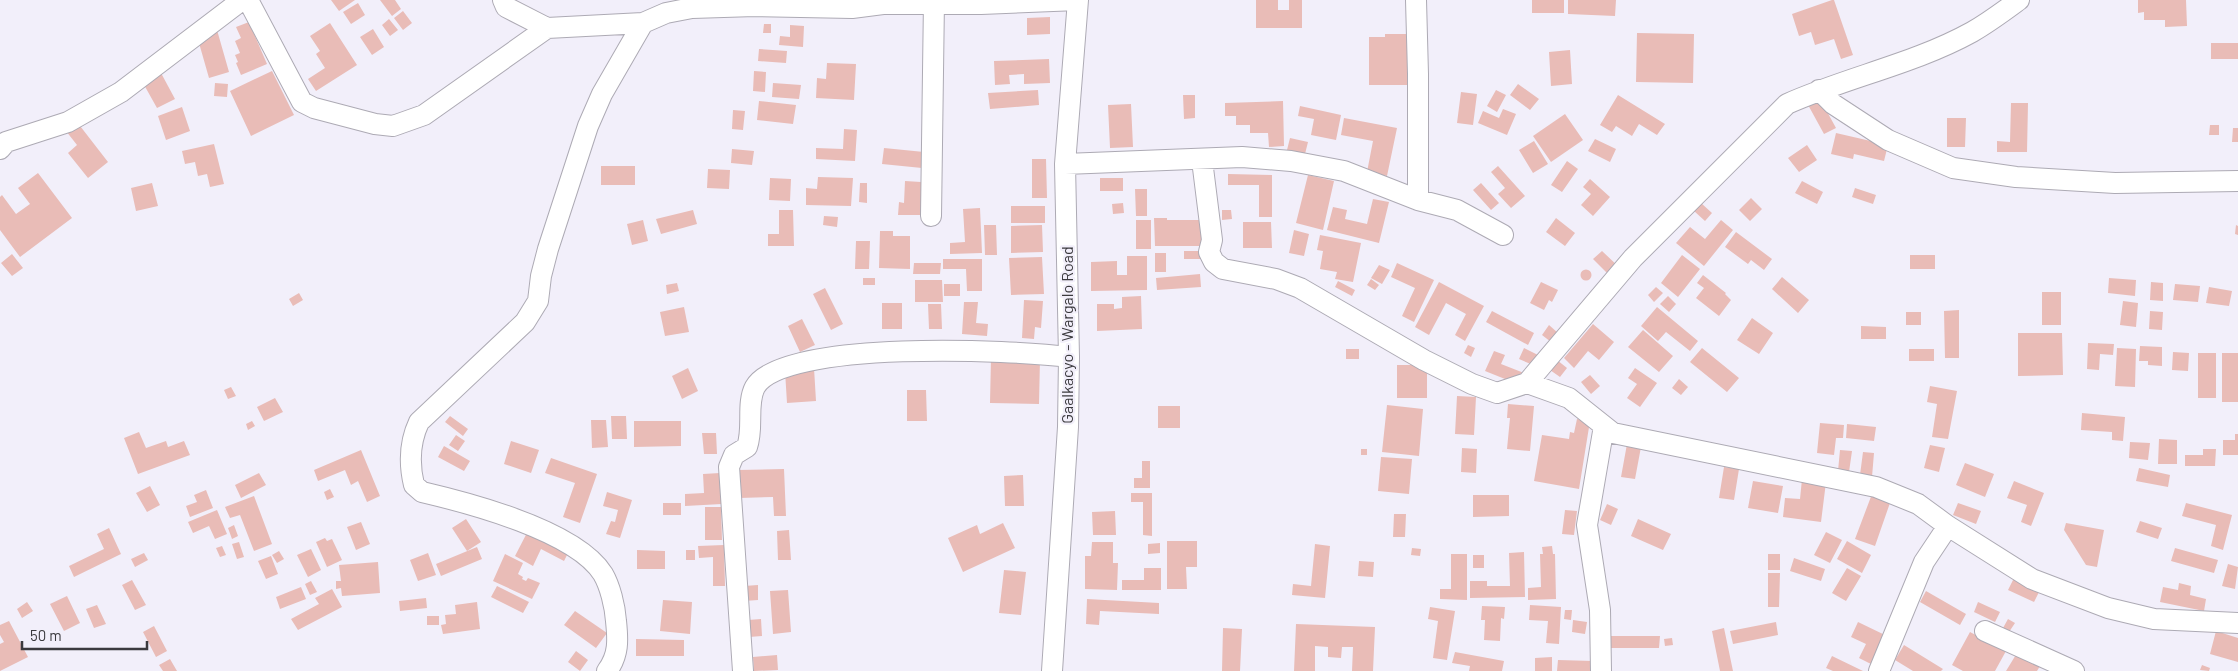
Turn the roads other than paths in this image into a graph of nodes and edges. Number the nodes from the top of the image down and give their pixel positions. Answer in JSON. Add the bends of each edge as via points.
{"nodes":[{"id":1,"x":242,"y":0,"type":"edge"},
{"id":2,"x":248,"y":0,"type":"edge"},
{"id":3,"x":503,"y":0,"type":"edge"},
{"id":4,"x":1078,"y":0,"type":"edge"},
{"id":5,"x":1416,"y":0,"type":"edge"},
{"id":6,"x":2019,"y":0,"type":"edge"},
{"id":7,"x":934,"y":1,"type":"edge"},
{"id":8,"x":755,"y":3,"type":"edge"},
{"id":9,"x":692,"y":4,"type":"edge"},
{"id":10,"x":643,"y":23,"type":"junction"},
{"id":11,"x":547,"y":28,"type":"junction"},
{"id":12,"x":1819,"y":90,"type":"junction"},
{"id":13,"x":2,"y":143,"type":"edge"},
{"id":14,"x":1202,"y":160,"type":"junction"},
{"id":15,"x":1065,"y":164,"type":"junction"},
{"id":16,"x":2238,"y":181,"type":"edge"},
{"id":17,"x":1418,"y":200,"type":"junction"},
{"id":18,"x":930,"y":216,"type":"dead end"},
{"id":19,"x":1503,"y":235,"type":"dead end"},
{"id":20,"x":1069,"y":357,"type":"junction"},
{"id":21,"x":1527,"y":383,"type":"junction"},
{"id":22,"x":1604,"y":426,"type":"junction"},
{"id":23,"x":1948,"y":526,"type":"junction"},
{"id":24,"x":2238,"y":623,"type":"edge"},
{"id":25,"x":1985,"y":631,"type":"dead end"},
{"id":26,"x":607,"y":671,"type":"edge"},
{"id":27,"x":743,"y":671,"type":"edge"},
{"id":28,"x":1052,"y":671,"type":"edge"},
{"id":29,"x":1601,"y":671,"type":"edge"},
{"id":30,"x":1878,"y":671,"type":"edge"},
{"id":31,"x":2074,"y":671,"type":"edge"}],
"edges":[{"from":1,"to":13,"type":"street","via":[[121,92],[68,122]]},
{"from":2,"to":11,"type":"street","via":[[302,102],[314,108],[393,126],[424,115]]},
{"from":3,"to":11,"type":"street","via":[[506,7]]},
{"from":4,"to":7,"type":"street","via":[[1014,3]]},
{"from":4,"to":15,"type":"street","name":"Gaalkacyo - Wargalo Road"},
{"from":5,"to":17,"type":"street"},
{"from":6,"to":12,"type":"street","via":[[1971,32],[1914,58]]},
{"from":7,"to":8,"type":"street","via":[[852,8]]},
{"from":7,"to":18,"type":"street"},
{"from":8,"to":9,"type":"street"},
{"from":9,"to":10,"type":"street"},
{"from":10,"to":11,"type":"street"},
{"from":10,"to":26,"type":"street","via":[[602,94],[588,126],[548,249],[536,308],[526,322],[419,422],[414,433],[411,459],[414,485],[422,492],[481,508],[564,540],[592,562],[603,574],[616,610],[617,653]]},
{"from":12,"to":16,"type":"street","via":[[1833,104],[1888,140],[1953,168],[2016,177],[2115,182]]},
{"from":12,"to":21,"type":"street","via":[[1787,104],[1730,160],[1633,258]]},
{"from":14,"to":15,"type":"street"},
{"from":14,"to":17,"type":"street","via":[[1291,161],[1344,171]]},
{"from":14,"to":21,"type":"street","via":[[1212,240],[1209,252],[1223,269],[1276,278],[1300,288],[1472,384],[1497,393]]},
{"from":15,"to":20,"type":"street","name":"Gaalkacyo - Wargalo Road"},
{"from":17,"to":19,"type":"street","via":[[1457,210]]},
{"from":20,"to":27,"type":"street","via":[[946,350],[860,354],[800,363],[775,370],[763,379],[755,388],[747,447],[734,455],[729,467]]},
{"from":20,"to":28,"type":"street","name":"Gaalkacyo - Wargalo Road","via":[[1068,427]]},
{"from":21,"to":22,"type":"street","via":[[1569,398]]},
{"from":22,"to":23,"type":"street","via":[[1613,433],[1876,487],[1918,504]]},
{"from":22,"to":29,"type":"street","via":[[1587,525],[1600,610]]},
{"from":23,"to":24,"type":"street","via":[[2032,579],[2108,608],[2154,619]]},
{"from":23,"to":30,"type":"street","via":[[1924,562]]},
{"from":25,"to":31,"type":"street"}]}
